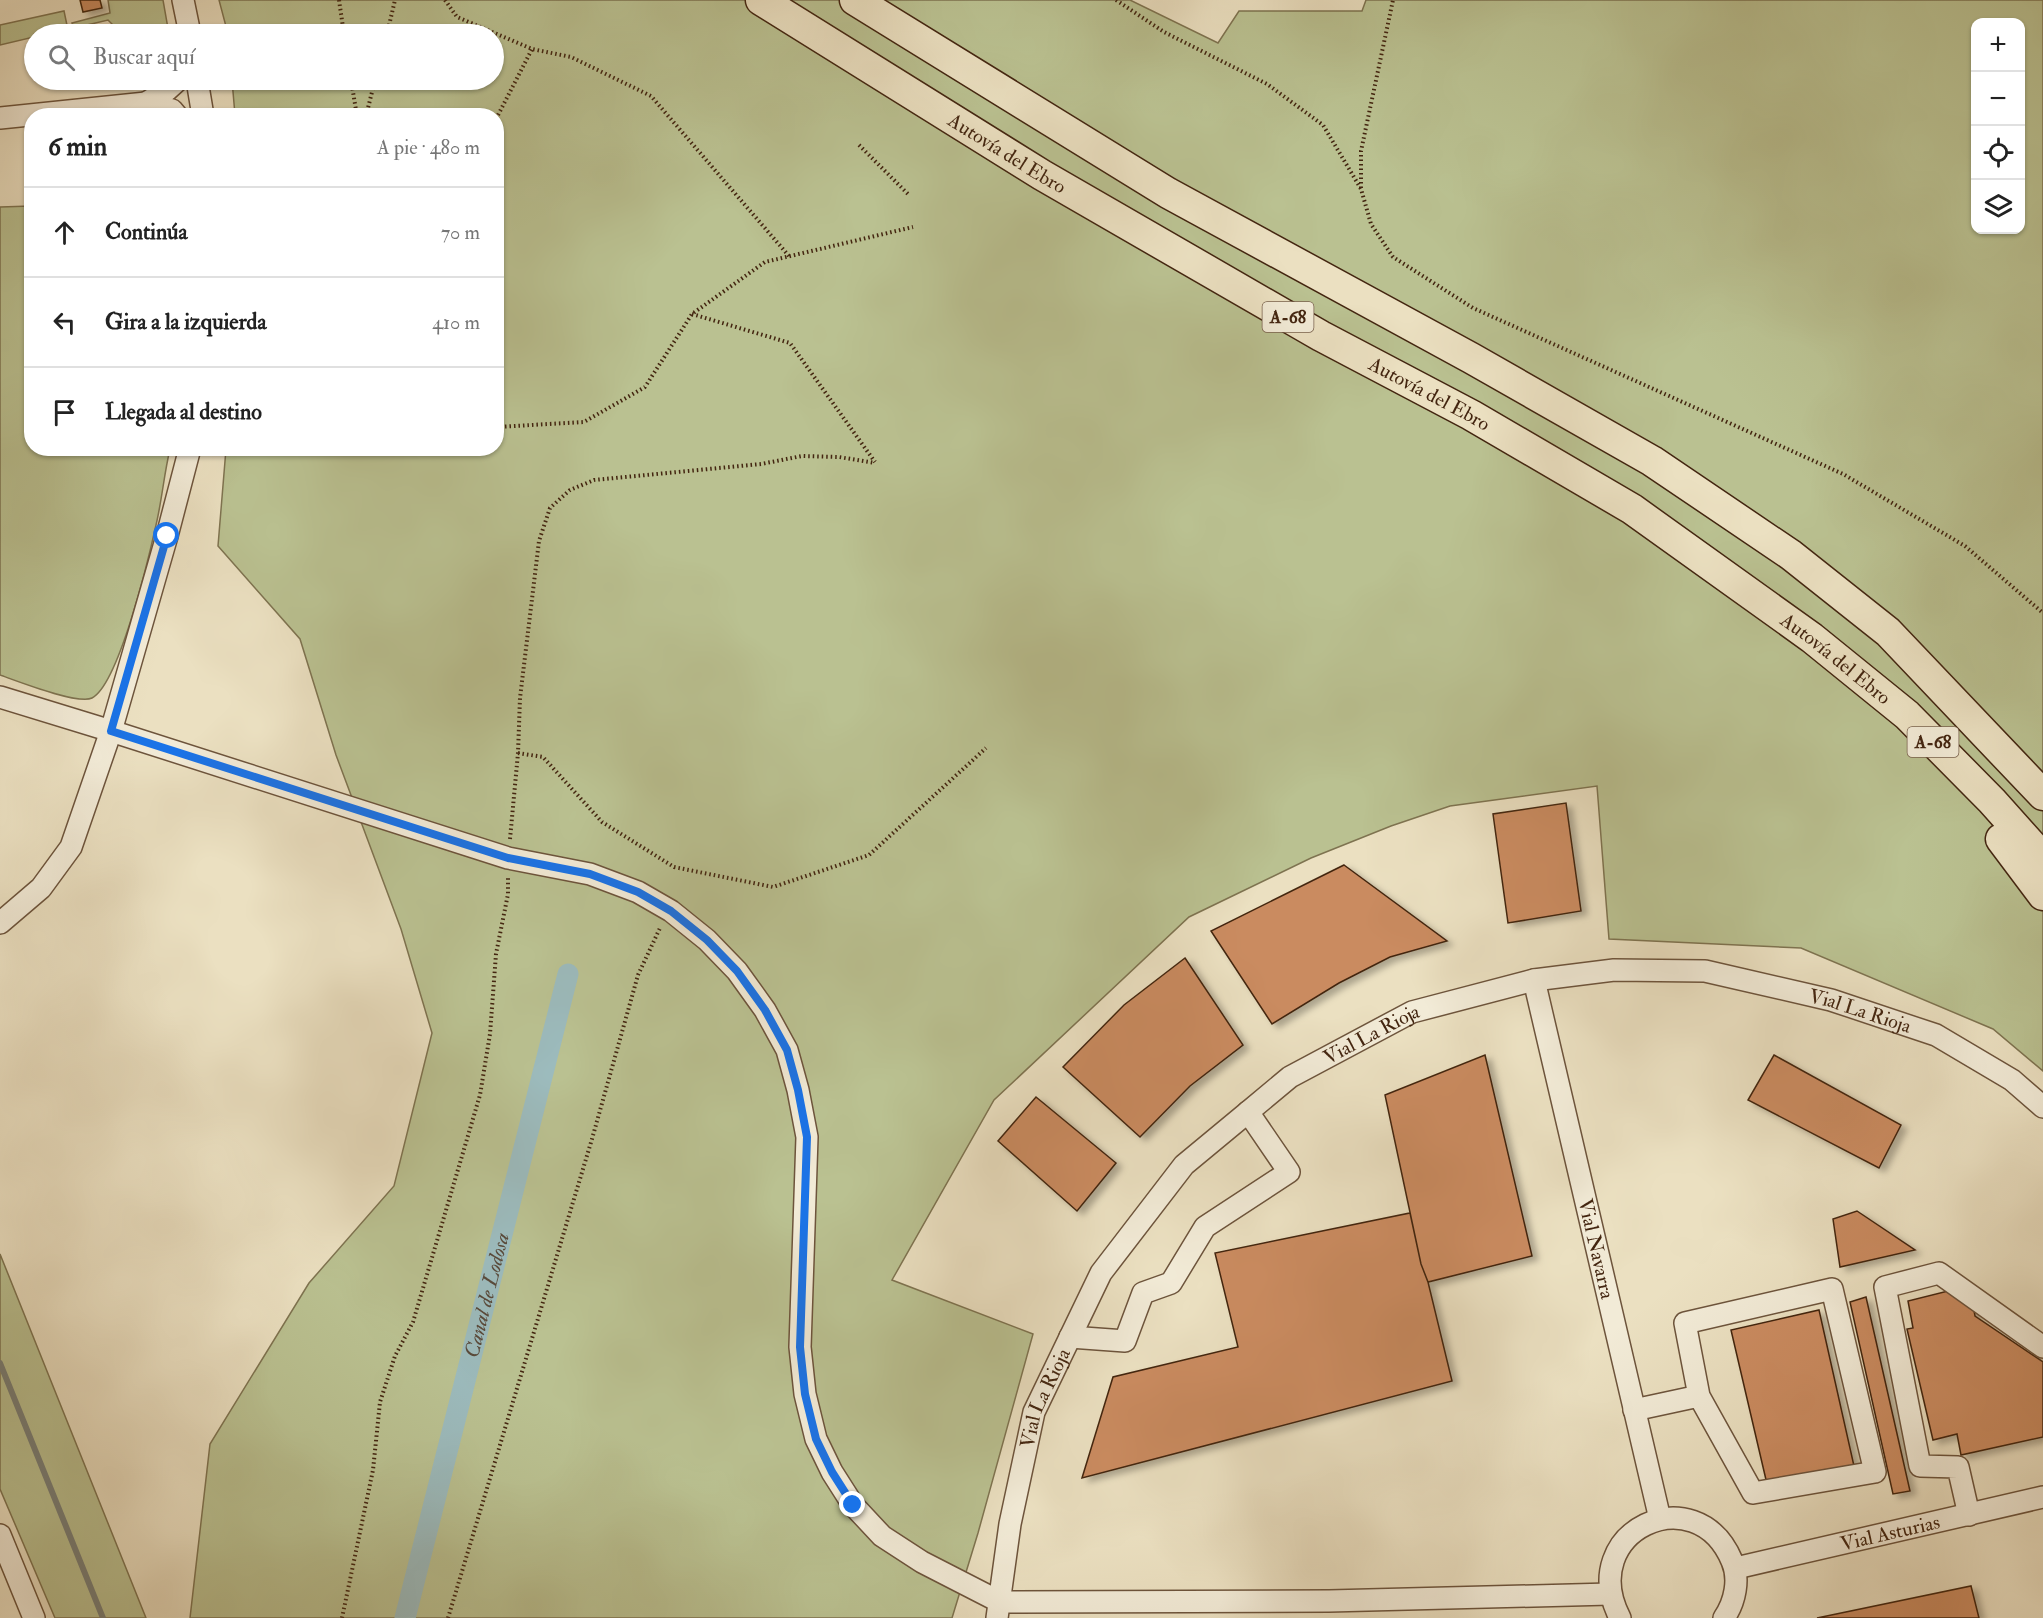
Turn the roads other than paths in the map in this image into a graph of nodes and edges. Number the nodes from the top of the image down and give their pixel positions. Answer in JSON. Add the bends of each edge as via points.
{"nodes":[{"id":1,"x":183,"y":0,"type":"edge"},
{"id":2,"x":761,"y":0,"type":"edge"},
{"id":3,"x":855,"y":0,"type":"edge"},
{"id":4,"x":188,"y":24,"type":"edge"},
{"id":5,"x":167,"y":90,"type":"edge"},
{"id":6,"x":199,"y":90,"type":"edge"},
{"id":7,"x":146,"y":103,"type":"junction"},
{"id":8,"x":97,"y":108,"type":"edge"},
{"id":9,"x":165,"y":108,"type":"edge"},
{"id":10,"x":202,"y":108,"type":"edge"},
{"id":11,"x":24,"y":116,"type":"edge"},
{"id":12,"x":0,"y":118,"type":"edge"},
{"id":13,"x":188,"y":456,"type":"edge"},
{"id":14,"x":1888,"y":632,"type":"junction"},
{"id":15,"x":1812,"y":638,"type":"junction"},
{"id":16,"x":0,"y":697,"type":"edge"},
{"id":17,"x":111,"y":731,"type":"junction"},
{"id":18,"x":2043,"y":768,"type":"edge"},
{"id":19,"x":2043,"y":795,"type":"edge"},
{"id":20,"x":2043,"y":858,"type":"edge"},
{"id":21,"x":2043,"y":895,"type":"edge"},
{"id":22,"x":0,"y":923,"type":"edge"},
{"id":23,"x":1534,"y":980,"type":"junction"},
{"id":24,"x":2043,"y":1107,"type":"edge"},
{"id":25,"x":1248,"y":1112,"type":"junction"},
{"id":26,"x":1070,"y":1337,"type":"junction"},
{"id":27,"x":2043,"y":1347,"type":"edge"},
{"id":28,"x":1699,"y":1396,"type":"junction"},
{"id":29,"x":1634,"y":1410,"type":"junction"},
{"id":30,"x":2043,"y":1497,"type":"edge"},
{"id":31,"x":1969,"y":1515,"type":"junction"},
{"id":32,"x":1660,"y":1519,"type":"junction"},
{"id":33,"x":0,"y":1535,"type":"edge"},
{"id":34,"x":1736,"y":1568,"type":"junction"},
{"id":35,"x":1610,"y":1594,"type":"junction"},
{"id":36,"x":1460,"y":1598,"type":"junction"},
{"id":37,"x":999,"y":1610,"type":"edge"},
{"id":38,"x":1329,"y":1610,"type":"edge"},
{"id":39,"x":34,"y":1618,"type":"edge"},
{"id":40,"x":1450,"y":1618,"type":"edge"},
{"id":41,"x":1620,"y":1618,"type":"edge"},
{"id":42,"x":1724,"y":1618,"type":"edge"}],
"edges":[{"from":1,"to":4,"type":"street"},
{"from":2,"to":15,"type":"highway","name":"Autovía del Ebro","number":"A-68","via":[[1053,181],[1632,509]]},
{"from":3,"to":14,"type":"highway","number":"A-68","via":[[1168,193],[1652,461],[1791,555]]},
{"from":5,"to":7,"type":"street"},
{"from":6,"to":10,"type":"street"},
{"from":7,"to":8,"type":"street"},
{"from":7,"to":9,"type":"street"},
{"from":11,"to":12,"type":"street"},
{"from":13,"to":17,"type":"street"},
{"from":14,"to":18,"type":"highway","via":[[1970,691]]},
{"from":14,"to":19,"type":"highway","number":"A-68"},
{"from":15,"to":20,"type":"highway","name":"Autovía del Ebro","number":"A-68","via":[[1907,715]]},
{"from":15,"to":21,"type":"highway","via":[[1976,809]]},
{"from":16,"to":17,"type":"street"},
{"from":17,"to":22,"type":"street","via":[[71,847],[41,888]]},
{"from":17,"to":37,"type":"street","via":[[508,858],[590,874],[638,892],[671,911],[707,940],[737,971],[787,1050],[807,1137],[800,1347],[805,1394],[816,1439],[853,1505],[882,1536]]},
{"from":23,"to":24,"type":"street","name":"Vial La Rioja","via":[[1614,970],[1705,971],[1831,1000],[1936,1035],[2012,1080]]},
{"from":23,"to":25,"type":"street","name":"Vial La Rioja","via":[[1412,1012],[1290,1077]]},
{"from":23,"to":29,"type":"street","name":"Vial Navarra"},
{"from":25,"to":26,"type":"street","name":"Vial La Rioja","via":[[1184,1165],[1101,1273]]},
{"from":25,"to":26,"type":"street","via":[[1289,1172],[1205,1227],[1171,1283],[1143,1293],[1125,1341]]},
{"from":26,"to":37,"type":"street","name":"Vial La Rioja","via":[[1034,1412],[1010,1524]]},
{"from":27,"to":31,"type":"street","via":[[1940,1273],[1885,1287],[1920,1466],[1958,1467]]},
{"from":28,"to":28,"type":"street","via":[[1685,1323],[1832,1289],[1875,1472],[1753,1493]]},
{"from":28,"to":29,"type":"street"},
{"from":29,"to":32,"type":"street","name":"Vial Navarra"},
{"from":30,"to":31,"type":"street","name":"Vial Asturias"},
{"from":31,"to":34,"type":"street","name":"Vial Asturias"},
{"from":32,"to":34,"type":"street","via":[[1685,1519],[1708,1528],[1726,1545]]},
{"from":32,"to":35,"type":"street","via":[[1637,1528],[1619,1546],[1610,1569]]},
{"from":33,"to":39,"type":"street"},
{"from":34,"to":42,"type":"street","via":[[1736,1593]]},
{"from":35,"to":36,"type":"street"},
{"from":35,"to":41,"type":"street"},
{"from":36,"to":38,"type":"street"},
{"from":36,"to":40,"type":"street"},
{"from":37,"to":38,"type":"street"}]}
